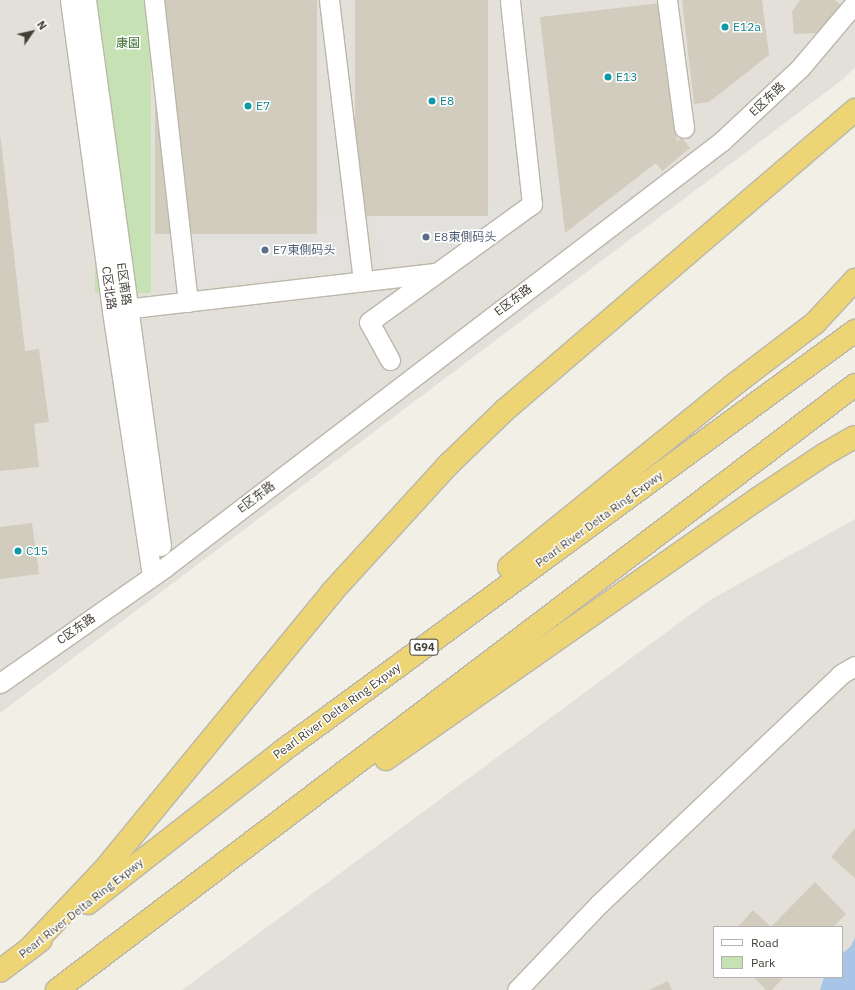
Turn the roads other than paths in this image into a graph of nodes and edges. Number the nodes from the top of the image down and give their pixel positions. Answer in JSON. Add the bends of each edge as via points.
{"nodes":[{"id":1,"x":70,"y":0,"type":"edge"},
{"id":2,"x":86,"y":0,"type":"edge"},
{"id":3,"x":154,"y":0,"type":"edge"},
{"id":4,"x":329,"y":0,"type":"edge"},
{"id":5,"x":510,"y":0,"type":"edge"},
{"id":6,"x":667,"y":0,"type":"edge"},
{"id":7,"x":855,"y":3,"type":"edge"},
{"id":8,"x":855,"y":110,"type":"edge"},
{"id":9,"x":684,"y":128,"type":"dead end"},
{"id":10,"x":436,"y":273,"type":"junction"},
{"id":11,"x":855,"y":280,"type":"edge"},
{"id":12,"x":363,"y":281,"type":"junction"},
{"id":13,"x":188,"y":302,"type":"junction"},
{"id":14,"x":120,"y":310,"type":"junction"},
{"id":15,"x":855,"y":331,"type":"edge"},
{"id":16,"x":390,"y":360,"type":"dead end"},
{"id":17,"x":855,"y":385,"type":"edge"},
{"id":18,"x":855,"y":431,"type":"edge"},
{"id":19,"x":855,"y":437,"type":"edge"},
{"id":20,"x":825,"y":454,"type":"junction"},
{"id":21,"x":158,"y":572,"type":"junction"},
{"id":22,"x":855,"y":666,"type":"edge"},
{"id":23,"x":0,"y":683,"type":"edge"},
{"id":24,"x":281,"y":752,"type":"junction"},
{"id":25,"x":29,"y":949,"type":"junction"},
{"id":26,"x":100,"y":959,"type":"junction"},
{"id":27,"x":0,"y":971,"type":"edge"},
{"id":28,"x":57,"y":990,"type":"edge"},
{"id":29,"x":517,"y":990,"type":"edge"}],
"edges":[{"from":1,"to":14,"type":"street","name":"C区北路"},
{"from":2,"to":14,"type":"street","name":"E区南路"},
{"from":3,"to":13,"type":"street"},
{"from":4,"to":12,"type":"street"},
{"from":5,"to":10,"type":"street","via":[[532,204]]},
{"from":6,"to":9,"type":"street"},
{"from":7,"to":21,"type":"street","name":"E区东路","via":[[800,68],[722,141]]},
{"from":8,"to":25,"type":"highway","via":[[505,410],[448,465],[332,592],[104,870]]},
{"from":10,"to":12,"type":"street"},
{"from":10,"to":16,"type":"street","via":[[369,322]]},
{"from":11,"to":24,"type":"highway","via":[[815,323],[731,387]]},
{"from":12,"to":13,"type":"street"},
{"from":13,"to":14,"type":"street"},
{"from":14,"to":21,"type":"street","name":"C区北路"},
{"from":15,"to":24,"type":"highway","name":"Pearl River Delta Ring Expwy","number":"G94"},
{"from":17,"to":26,"type":"highway"},
{"from":18,"to":20,"type":"highway"},
{"from":19,"to":20,"type":"highway"},
{"from":20,"to":26,"type":"highway"},
{"from":21,"to":23,"type":"street","name":"C区东路"},
{"from":22,"to":29,"type":"street","via":[[841,674],[599,904]]},
{"from":24,"to":25,"type":"highway","name":"Pearl River Delta Ring Expwy","number":"G94"},
{"from":25,"to":27,"type":"highway","name":"Pearl River Delta Ring Expwy","number":"G94"},
{"from":26,"to":28,"type":"highway"}]}
